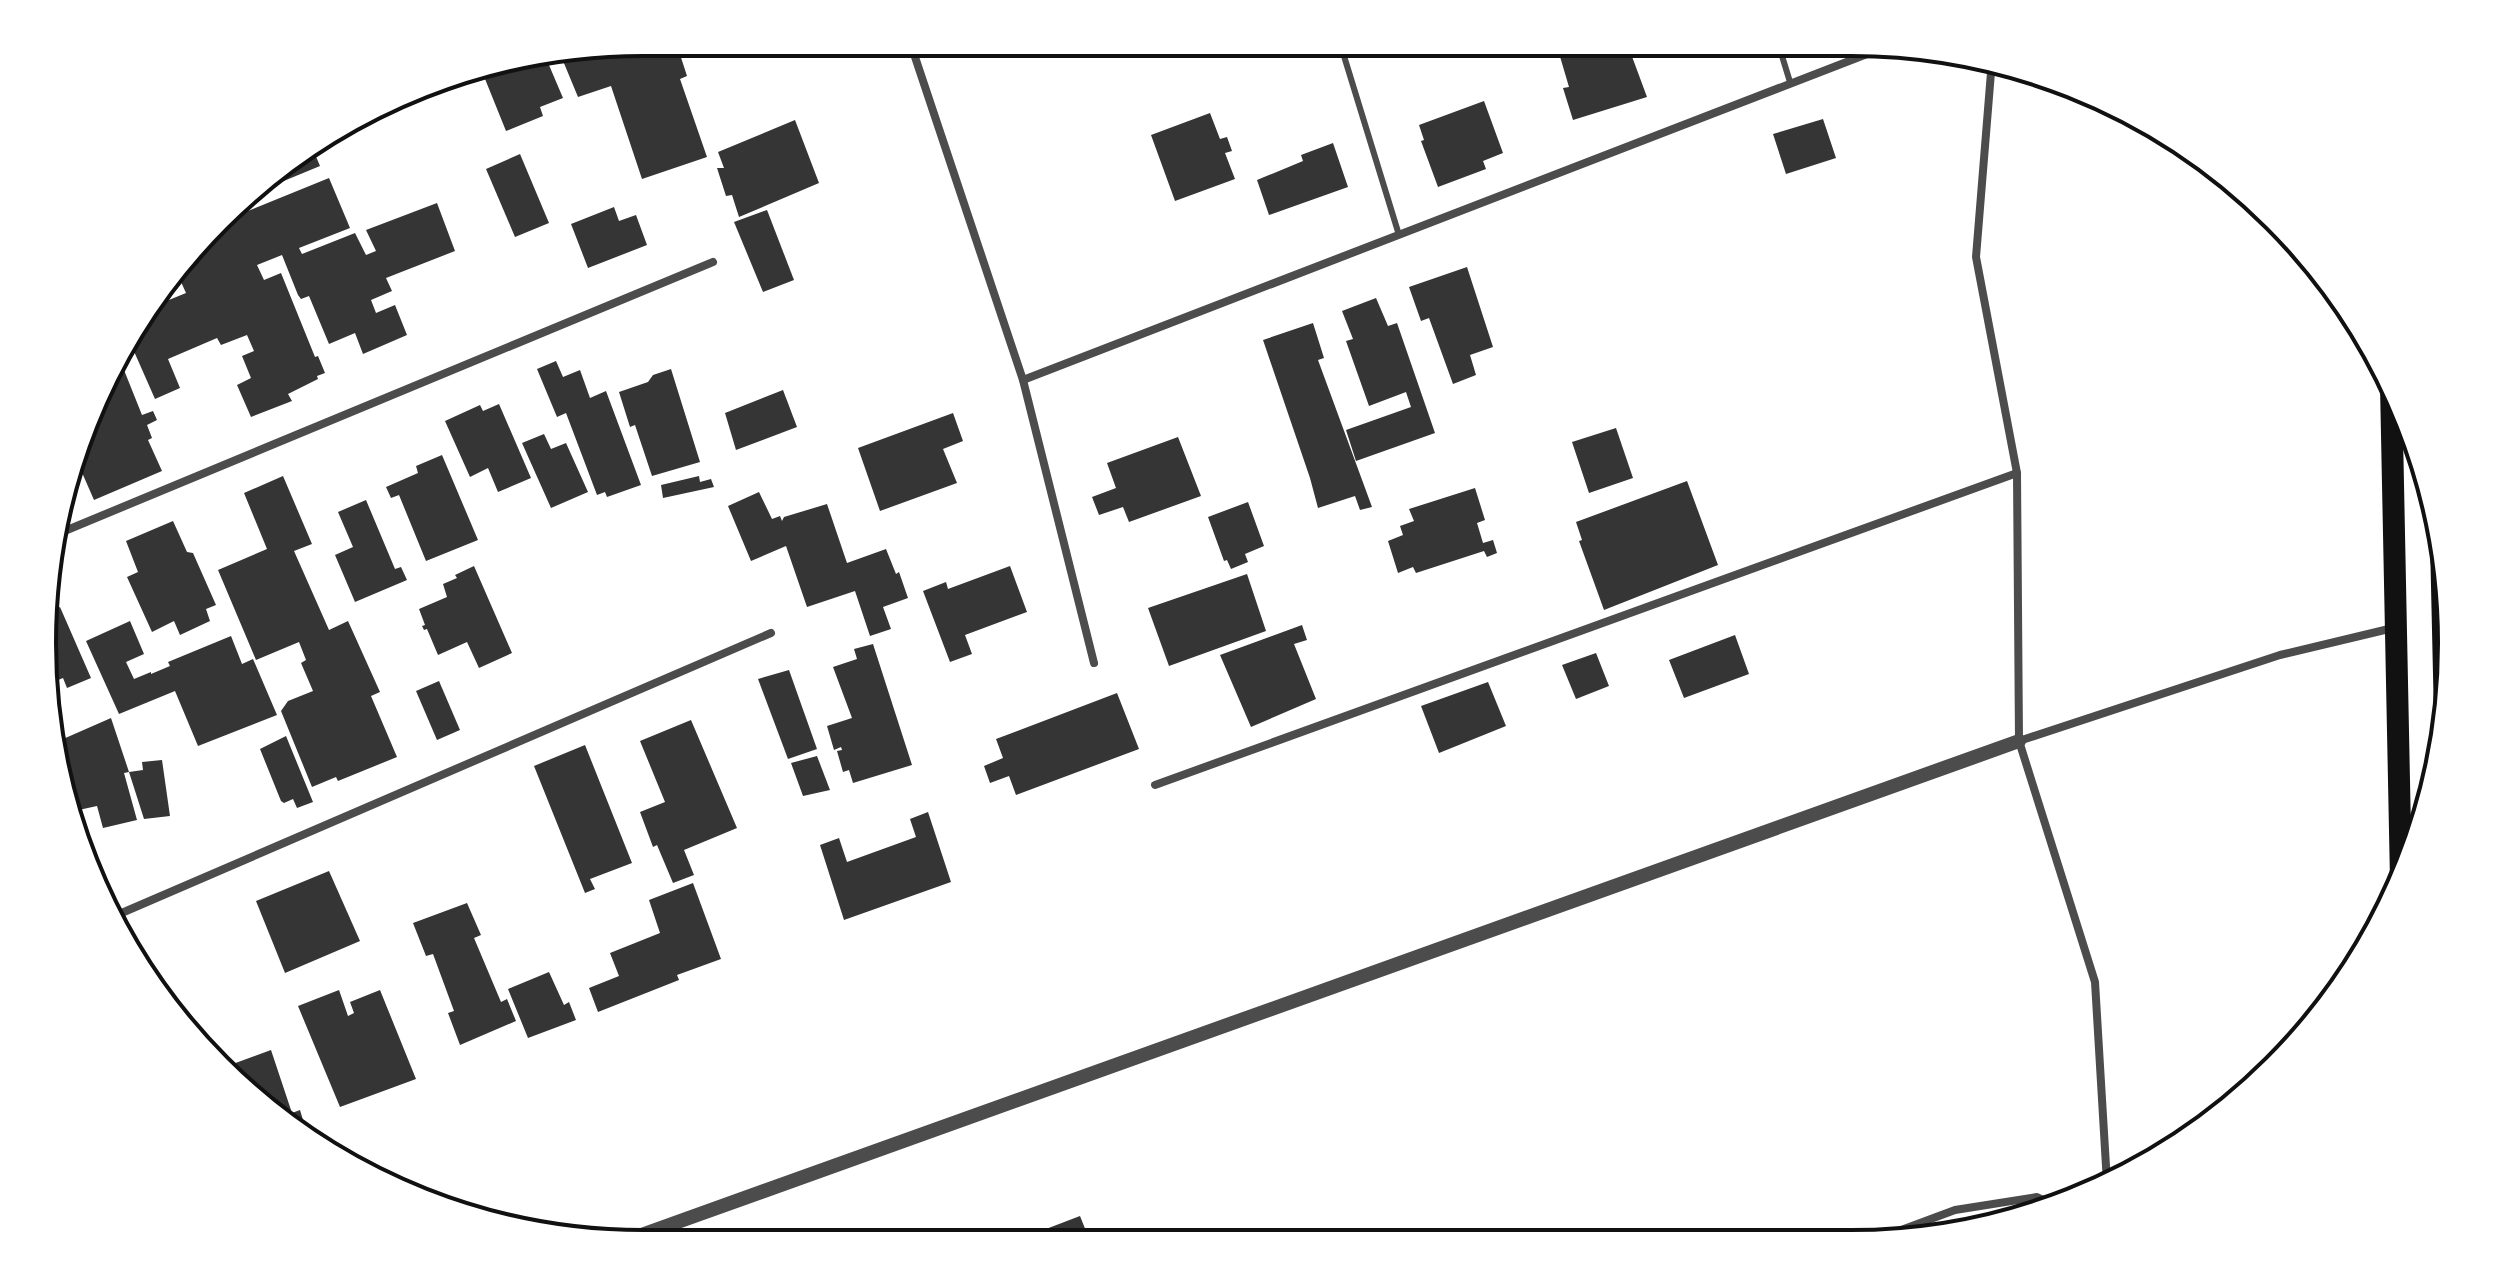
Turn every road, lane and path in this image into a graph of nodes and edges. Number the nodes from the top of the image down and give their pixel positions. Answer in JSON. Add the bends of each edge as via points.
{"nodes":[{"id":1,"x":915,"y":56,"type":"edge"},
{"id":2,"x":1344,"y":56,"type":"edge"},
{"id":3,"x":1782,"y":56,"type":"edge"},
{"id":4,"x":1860,"y":56,"type":"edge"},
{"id":5,"x":1991,"y":73,"type":"edge"},
{"id":6,"x":1790,"y":82,"type":"junction"},
{"id":7,"x":1399,"y":235,"type":"junction"},
{"id":8,"x":713,"y":262,"type":"dead end"},
{"id":9,"x":1023,"y":380,"type":"junction"},
{"id":10,"x":2391,"y":414,"type":"edge"},
{"id":11,"x":2017,"y":473,"type":"junction"},
{"id":12,"x":67,"y":530,"type":"edge"},
{"id":13,"x":2394,"y":627,"type":"junction"},
{"id":14,"x":771,"y":633,"type":"dead end"},
{"id":15,"x":1094,"y":663,"type":"dead end"},
{"id":16,"x":2019,"y":741,"type":"junction"},
{"id":17,"x":1155,"y":785,"type":"dead end"},
{"id":18,"x":2400,"y":850,"type":"edge"},
{"id":19,"x":122,"y":913,"type":"edge"},
{"id":20,"x":2106,"y":1171,"type":"edge"},
{"id":21,"x":2041,"y":1199,"type":"edge"},
{"id":22,"x":1910,"y":1227,"type":"edge"},
{"id":23,"x":655,"y":1230,"type":"edge"}],
"edges":[{"from":1,"to":9,"type":"street"},
{"from":2,"to":7,"type":"lane"},
{"from":3,"to":6,"type":"lane"},
{"from":4,"to":6,"type":"street"},
{"from":5,"to":11,"type":"street","via":[[1976,257]]},
{"from":6,"to":7,"type":"street"},
{"from":7,"to":9,"type":"street"},
{"from":8,"to":12,"type":"street"},
{"from":9,"to":15,"type":"street"},
{"from":10,"to":13,"type":"highway"},
{"from":11,"to":16,"type":"street"},
{"from":11,"to":17,"type":"street"},
{"from":13,"to":16,"type":"street","via":[[2280,655]]},
{"from":13,"to":18,"type":"highway"},
{"from":14,"to":19,"type":"street"},
{"from":16,"to":20,"type":"street","via":[[2095,982]]},
{"from":16,"to":23,"type":"street"},
{"from":21,"to":22,"type":"street","via":[[1955,1210]]}]}
